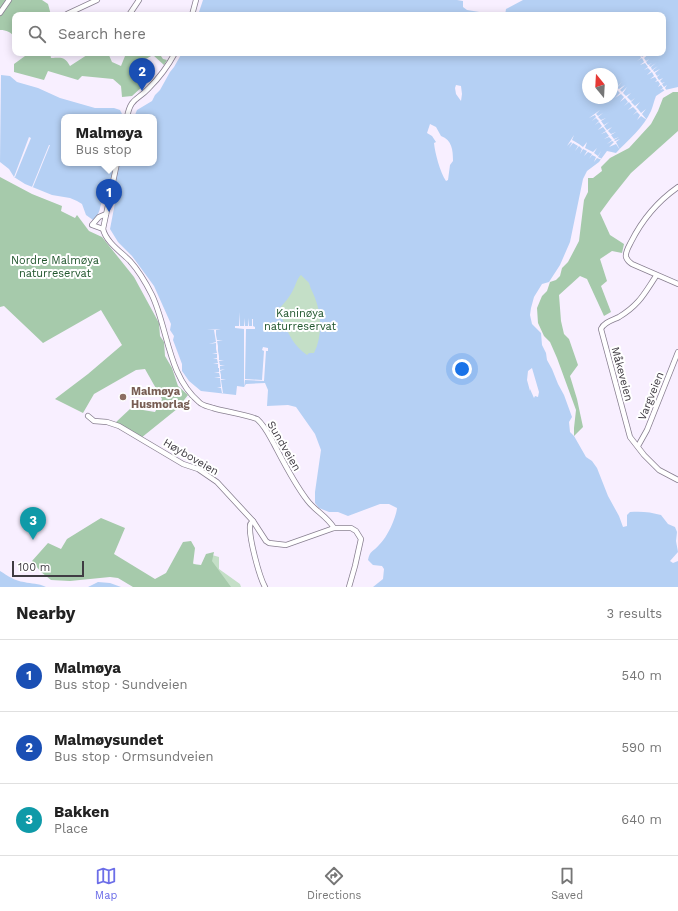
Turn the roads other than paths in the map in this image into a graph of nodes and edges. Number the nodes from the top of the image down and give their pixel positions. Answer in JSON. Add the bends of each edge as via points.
{"nodes":[{"id":1,"x":10,"y":0,"type":"edge"},
{"id":2,"x":97,"y":0,"type":"edge"},
{"id":3,"x":139,"y":0,"type":"edge"},
{"id":4,"x":196,"y":0,"type":"edge"},
{"id":5,"x":71,"y":12,"type":"edge"},
{"id":6,"x":131,"y":12,"type":"edge"},
{"id":7,"x":193,"y":12,"type":"edge"},
{"id":8,"x":0,"y":13,"type":"edge"},
{"id":9,"x":173,"y":56,"type":"edge"},
{"id":10,"x":128,"y":114,"type":"edge"},
{"id":11,"x":116,"y":166,"type":"edge"},
{"id":12,"x":678,"y":187,"type":"edge"},
{"id":13,"x":106,"y":214,"type":"junction"},
{"id":14,"x":103,"y":229,"type":"junction"},
{"id":15,"x":656,"y":276,"type":"junction"},
{"id":16,"x":678,"y":284,"type":"edge"},
{"id":17,"x":678,"y":352,"type":"edge"},
{"id":18,"x":88,"y":416,"type":"dead end"},
{"id":19,"x":638,"y":446,"type":"junction"},
{"id":20,"x":678,"y":480,"type":"edge"},
{"id":21,"x":253,"y":521,"type":"junction"},
{"id":22,"x":334,"y":528,"type":"junction"},
{"id":23,"x":265,"y":587,"type":"edge"},
{"id":24,"x":348,"y":587,"type":"edge"}],
"edges":[{"from":1,"to":8,"type":"street"},
{"from":2,"to":5,"type":"street"},
{"from":3,"to":6,"type":"street"},
{"from":4,"to":7,"type":"street"},
{"from":9,"to":10,"type":"street","via":[[150,87],[132,102]]},
{"from":11,"to":13,"type":"street"},
{"from":12,"to":15,"type":"street","via":[[648,214],[635,233],[626,254],[628,261]]},
{"from":13,"to":14,"type":"street"},
{"from":13,"to":14,"type":"street","name":"Sundveien","via":[[92,225]]},
{"from":14,"to":22,"type":"street","name":"Sundveien","via":[[151,293],[180,378],[190,394],[204,406],[261,422],[301,493]]},
{"from":15,"to":16,"type":"street"},
{"from":15,"to":19,"type":"street","name":"Måkeveien","via":[[639,301],[604,324],[601,329],[627,429]]},
{"from":17,"to":19,"type":"street","name":"Vargveien","via":[[647,430]]},
{"from":18,"to":21,"type":"street","name":"Høyboveien","via":[[94,421],[118,426],[172,458],[203,472],[227,491]]},
{"from":19,"to":20,"type":"street","name":"Måkeveien","via":[[659,470]]},
{"from":21,"to":22,"type":"street","name":"Høyboveien","via":[[266,541],[274,545],[286,545]]},
{"from":21,"to":23,"type":"street","via":[[250,526],[252,545]]},
{"from":22,"to":24,"type":"street","via":[[351,528],[361,539]]}]}
